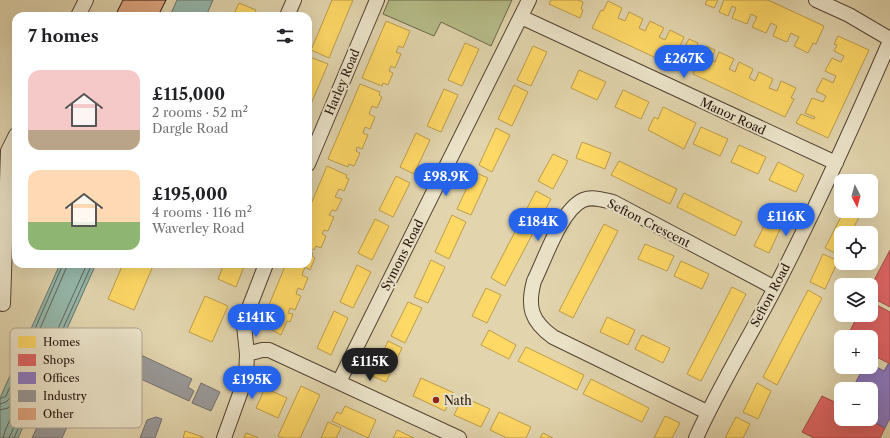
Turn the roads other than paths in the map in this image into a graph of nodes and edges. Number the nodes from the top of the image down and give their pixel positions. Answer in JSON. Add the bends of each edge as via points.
{"nodes":[{"id":1,"x":86,"y":0,"type":"edge"},
{"id":2,"x":377,"y":0,"type":"edge"},
{"id":3,"x":529,"y":0,"type":"edge"},
{"id":4,"x":816,"y":0,"type":"edge"},
{"id":5,"x":291,"y":1,"type":"edge"},
{"id":6,"x":80,"y":12,"type":"edge"},
{"id":7,"x":289,"y":12,"type":"edge"},
{"id":8,"x":521,"y":18,"type":"junction"},
{"id":9,"x":890,"y":40,"type":"edge"},
{"id":10,"x":12,"y":143,"type":"edge"},
{"id":11,"x":312,"y":154,"type":"edge"},
{"id":12,"x":836,"y":163,"type":"junction"},
{"id":13,"x":264,"y":268,"type":"edge"},
{"id":14,"x":775,"y":288,"type":"junction"},
{"id":15,"x":3,"y":304,"type":"dead end"},
{"id":16,"x":247,"y":354,"type":"junction"},
{"id":17,"x":338,"y":382,"type":"junction"},
{"id":18,"x":707,"y":412,"type":"junction"},
{"id":19,"x":224,"y":438,"type":"edge"},
{"id":20,"x":459,"y":438,"type":"edge"},
{"id":21,"x":696,"y":438,"type":"edge"}],
"edges":[{"from":1,"to":6,"type":"street"},
{"from":2,"to":11,"type":"street","name":"Harley Road"},
{"from":3,"to":8,"type":"street","name":"Symons Road"},
{"from":4,"to":9,"type":"street","via":[[849,15]]},
{"from":5,"to":7,"type":"street"},
{"from":8,"to":12,"type":"street","name":"Manor Road"},
{"from":8,"to":17,"type":"street","name":"Symons Road"},
{"from":9,"to":12,"type":"street","name":"Sefton Road"},
{"from":10,"to":15,"type":"street","via":[[8,151]]},
{"from":12,"to":14,"type":"street","name":"Sefton Road"},
{"from":13,"to":16,"type":"street","via":[[244,325]]},
{"from":14,"to":18,"type":"street","name":"Sefton Road"},
{"from":14,"to":18,"type":"street","name":"Sefton Crescent","via":[[613,202],[597,198],[584,200],[570,210],[540,268],[531,294],[532,312],[540,327],[553,337]]},
{"from":16,"to":17,"type":"street","via":[[269,350]]},
{"from":16,"to":19,"type":"street","via":[[246,377]]},
{"from":17,"to":20,"type":"street"},
{"from":18,"to":21,"type":"street","name":"Sefton Road"}]}
